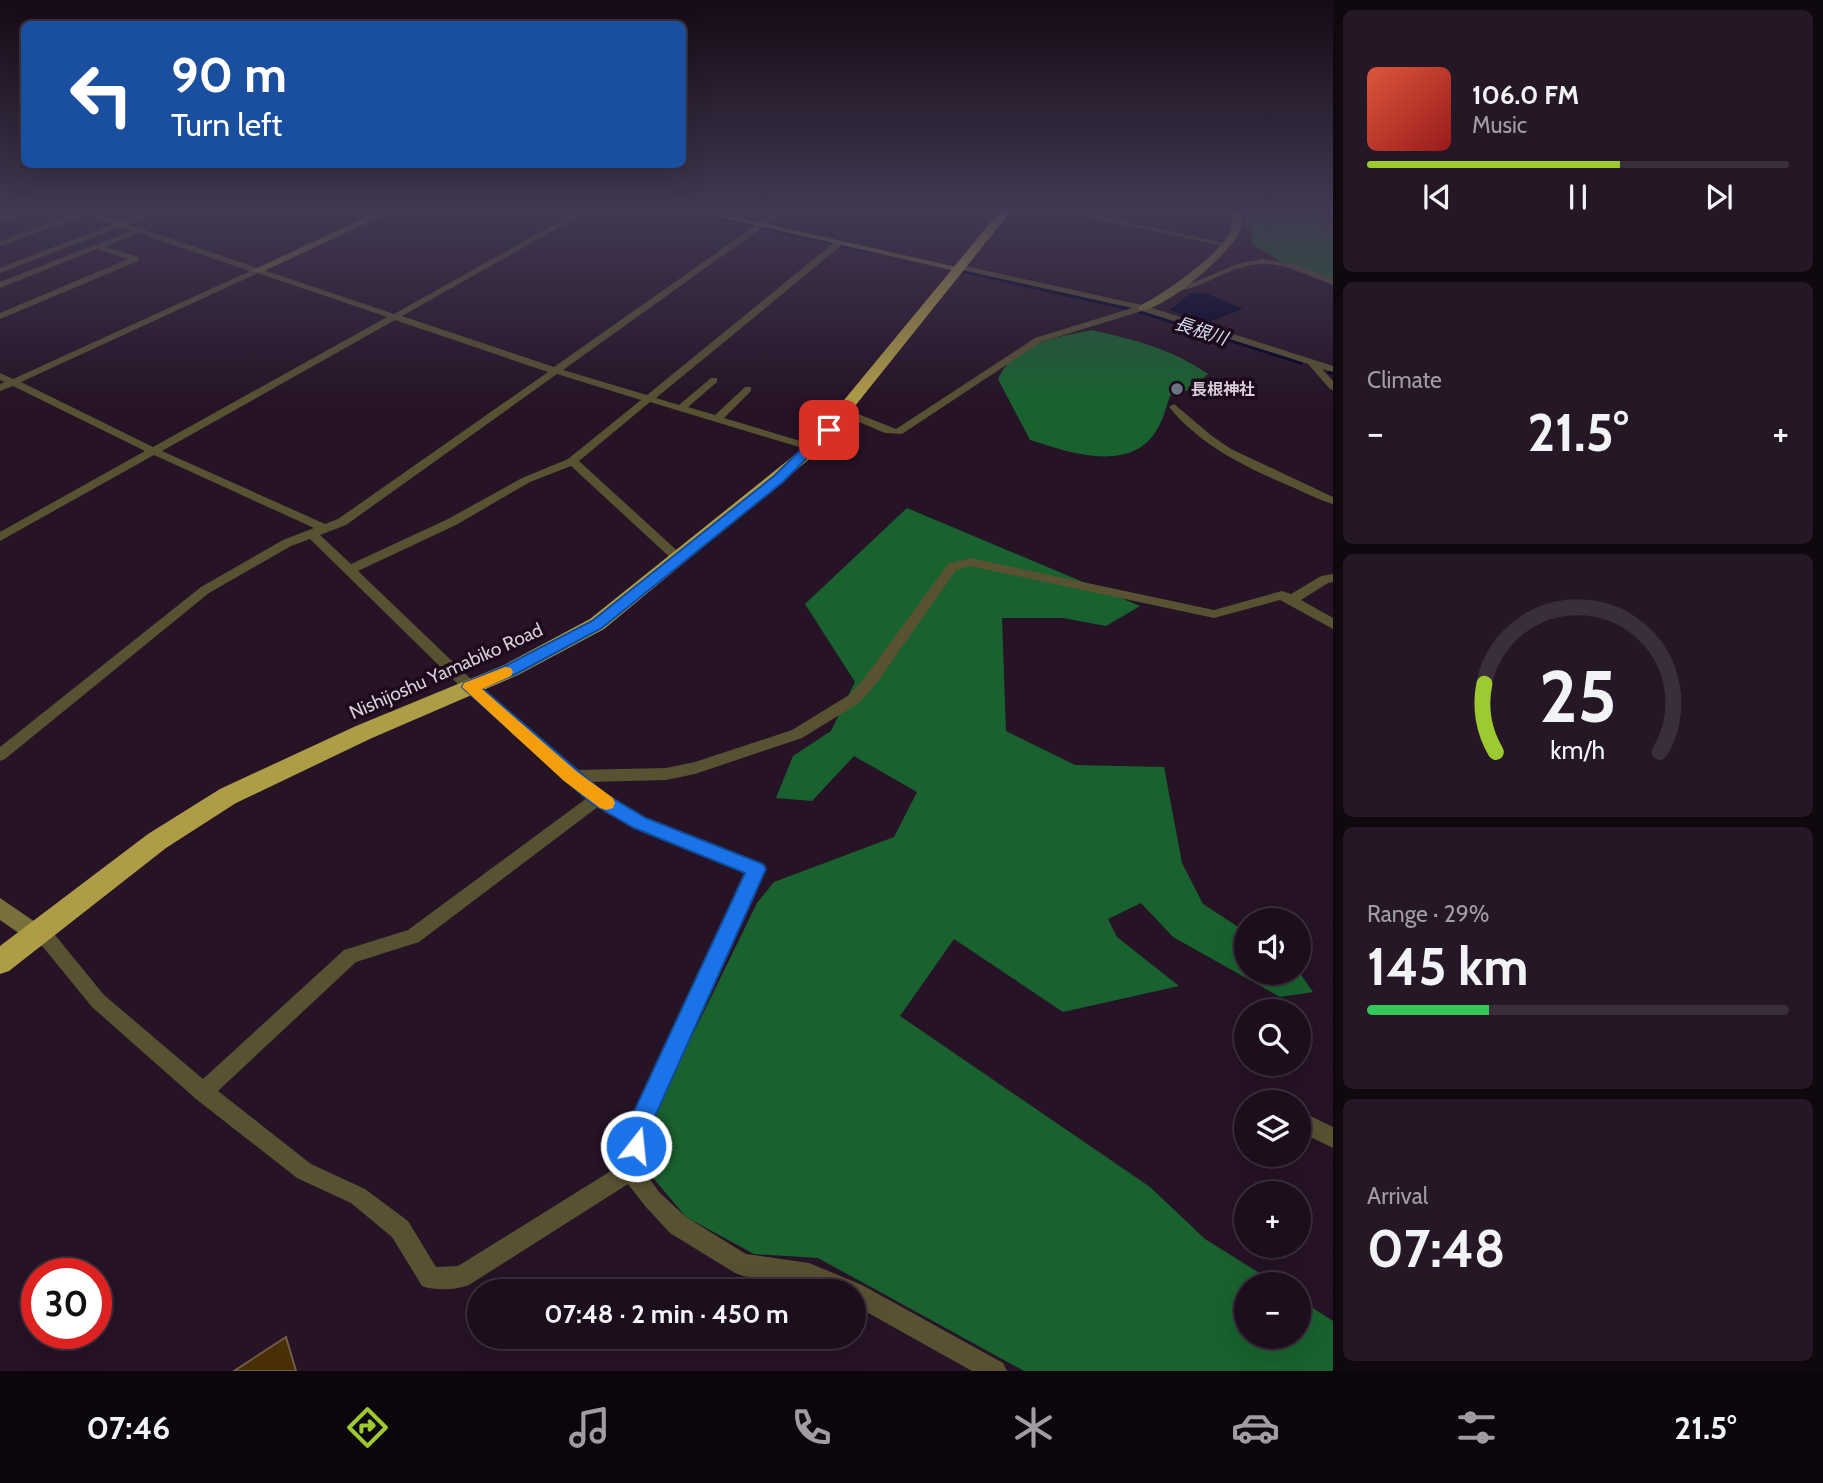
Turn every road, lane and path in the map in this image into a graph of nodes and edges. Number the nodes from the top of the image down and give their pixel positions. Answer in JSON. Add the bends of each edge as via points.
{"nodes":[{"id":1,"x":26,"y":275,"type":"edge"},
{"id":2,"x":97,"y":275,"type":"edge"},
{"id":3,"x":247,"y":275,"type":"edge"},
{"id":4,"x":268,"y":275,"type":"edge"},
{"id":5,"x":469,"y":275,"type":"edge"},
{"id":6,"x":691,"y":275,"type":"edge"},
{"id":7,"x":801,"y":275,"type":"edge"},
{"id":8,"x":954,"y":275,"type":"edge"},
{"id":9,"x":992,"y":275,"type":"edge"},
{"id":10,"x":1190,"y":275,"type":"edge"},
{"id":11,"x":1221,"y":275,"type":"edge"},
{"id":12,"x":1313,"y":275,"type":"edge"},
{"id":13,"x":1333,"y":282,"type":"edge"},
{"id":14,"x":0,"y":285,"type":"edge"},
{"id":15,"x":1174,"y":289,"type":"junction"},
{"id":16,"x":1143,"y":308,"type":"junction"},
{"id":17,"x":0,"y":316,"type":"edge"},
{"id":18,"x":394,"y":317,"type":"junction"},
{"id":19,"x":1310,"y":362,"type":"junction"},
{"id":20,"x":1333,"y":369,"type":"edge"},
{"id":21,"x":556,"y":371,"type":"junction"},
{"id":22,"x":0,"y":376,"type":"edge"},
{"id":23,"x":714,"y":380,"type":"dead end"},
{"id":24,"x":14,"y":382,"type":"junction"},
{"id":25,"x":1333,"y":387,"type":"edge"},
{"id":26,"x":0,"y":388,"type":"edge"},
{"id":27,"x":748,"y":389,"type":"dead end"},
{"id":28,"x":650,"y":400,"type":"junction"},
{"id":29,"x":1174,"y":407,"type":"dead end"},
{"id":30,"x":680,"y":409,"type":"junction"},
{"id":31,"x":844,"y":412,"type":"junction"},
{"id":32,"x":716,"y":420,"type":"junction"},
{"id":33,"x":813,"y":448,"type":"junction"},
{"id":34,"x":153,"y":451,"type":"junction"},
{"id":35,"x":572,"y":461,"type":"junction"},
{"id":36,"x":1333,"y":501,"type":"edge"},
{"id":37,"x":317,"y":530,"type":"junction"},
{"id":38,"x":0,"y":537,"type":"edge"},
{"id":39,"x":679,"y":559,"type":"junction"},
{"id":40,"x":349,"y":570,"type":"junction"},
{"id":41,"x":1333,"y":578,"type":"edge"},
{"id":42,"x":1293,"y":599,"type":"junction"},
{"id":43,"x":1333,"y":624,"type":"edge"},
{"id":44,"x":470,"y":687,"type":"junction"},
{"id":45,"x":0,"y":755,"type":"edge"},
{"id":46,"x":570,"y":776,"type":"junction"},
{"id":47,"x":598,"y":798,"type":"junction"},
{"id":48,"x":0,"y":908,"type":"edge"},
{"id":49,"x":36,"y":934,"type":"junction"},
{"id":50,"x":0,"y":962,"type":"edge"},
{"id":51,"x":202,"y":1092,"type":"junction"},
{"id":52,"x":1311,"y":1127,"type":"edge"},
{"id":53,"x":1333,"y":1138,"type":"edge"},
{"id":54,"x":631,"y":1170,"type":"junction"},
{"id":55,"x":821,"y":1279,"type":"edge"},
{"id":56,"x":866,"y":1300,"type":"edge"},
{"id":57,"x":995,"y":1371,"type":"edge"}],
"edges":[{"from":1,"to":14,"type":"street"},
{"from":2,"to":17,"type":"street"},
{"from":3,"to":24,"type":"street"},
{"from":4,"to":18,"type":"street"},
{"from":5,"to":18,"type":"street"},
{"from":6,"to":21,"type":"street"},
{"from":7,"to":28,"type":"street"},
{"from":8,"to":31,"type":"highway","name":"Nishijoshu Yamabiko Road"},
{"from":9,"to":16,"type":"street"},
{"from":10,"to":15,"type":"street"},
{"from":11,"to":15,"type":"street"},
{"from":12,"to":13,"type":"street"},
{"from":15,"to":16,"type":"street"},
{"from":16,"to":19,"type":"street"},
{"from":16,"to":31,"type":"street","via":[[1038,340],[898,432]]},
{"from":18,"to":21,"type":"street"},
{"from":18,"to":34,"type":"street"},
{"from":19,"to":20,"type":"street"},
{"from":19,"to":25,"type":"street"},
{"from":21,"to":28,"type":"street"},
{"from":21,"to":37,"type":"street","via":[[342,522]]},
{"from":22,"to":24,"type":"street"},
{"from":23,"to":30,"type":"street"},
{"from":24,"to":26,"type":"street"},
{"from":24,"to":34,"type":"street"},
{"from":27,"to":32,"type":"street"},
{"from":28,"to":30,"type":"street"},
{"from":28,"to":35,"type":"street"},
{"from":29,"to":36,"type":"street","via":[[1218,447]]},
{"from":30,"to":32,"type":"street"},
{"from":31,"to":33,"type":"highway","name":"Nishijoshu Yamabiko Road"},
{"from":32,"to":33,"type":"street"},
{"from":33,"to":39,"type":"highway","name":"Nishijoshu Yamabiko Road"},
{"from":34,"to":37,"type":"street"},
{"from":34,"to":38,"type":"street"},
{"from":35,"to":39,"type":"street"},
{"from":35,"to":40,"type":"street"},
{"from":37,"to":40,"type":"street"},
{"from":37,"to":45,"type":"street","via":[[205,590]]},
{"from":39,"to":44,"type":"highway","name":"Nishijoshu Yamabiko Road","via":[[597,624]]},
{"from":40,"to":44,"type":"street"},
{"from":41,"to":42,"type":"street"},
{"from":42,"to":43,"type":"street"},
{"from":42,"to":46,"type":"street","via":[[1274,596],[1214,614],[970,562],[952,568],[854,699],[797,734],[666,774]]},
{"from":44,"to":46,"type":"street"},
{"from":44,"to":49,"type":"highway","name":"Nishijoshu Yamabiko Road","via":[[228,796],[157,841]]},
{"from":46,"to":47,"type":"street"},
{"from":47,"to":51,"type":"street","via":[[413,936],[350,956]]},
{"from":47,"to":54,"type":"street","via":[[640,823],[756,869],[641,1122]]},
{"from":48,"to":49,"type":"street"},
{"from":49,"to":50,"type":"highway","name":"Nishijoshu Yamabiko Road"},
{"from":49,"to":51,"type":"street","via":[[49,941],[98,1001]]},
{"from":51,"to":54,"type":"street","via":[[304,1171],[358,1196],[400,1229],[430,1278],[461,1277]]},
{"from":52,"to":53,"type":"street"},
{"from":54,"to":55,"type":"street","via":[[678,1224],[743,1265]]},
{"from":56,"to":57,"type":"street"}]}
